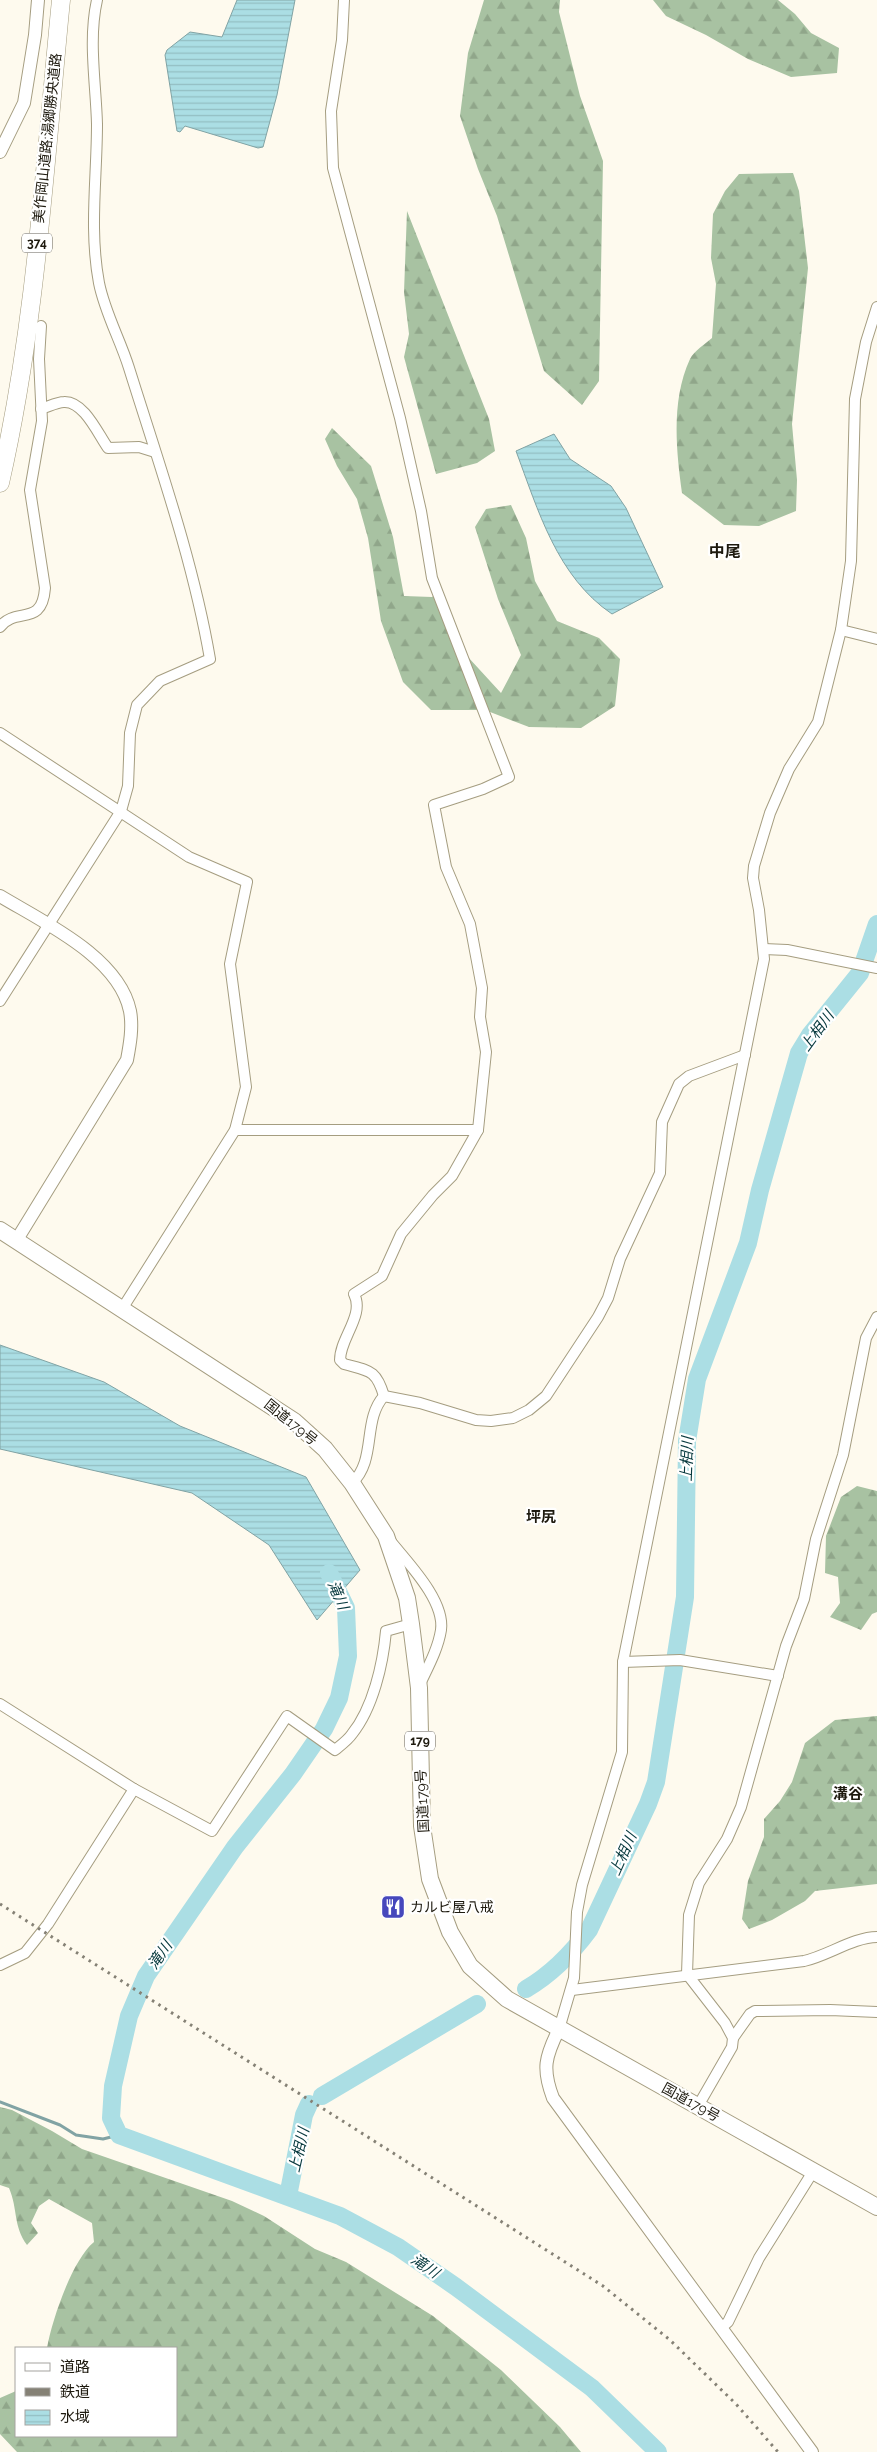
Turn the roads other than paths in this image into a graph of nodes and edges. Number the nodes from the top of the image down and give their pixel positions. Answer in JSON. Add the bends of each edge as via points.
{"nodes":[{"id":1,"x":38,"y":0,"type":"edge"},
{"id":2,"x":51,"y":0,"type":"edge"},
{"id":3,"x":61,"y":0,"type":"edge"},
{"id":4,"x":97,"y":0,"type":"edge"},
{"id":5,"x":344,"y":0,"type":"edge"},
{"id":6,"x":0,"y":152,"type":"edge"},
{"id":7,"x":877,"y":307,"type":"edge"},
{"id":8,"x":41,"y":326,"type":"dead end"},
{"id":9,"x":42,"y":409,"type":"junction"},
{"id":10,"x":0,"y":434,"type":"edge"},
{"id":11,"x":154,"y":452,"type":"junction"},
{"id":12,"x":0,"y":483,"type":"edge"},
{"id":13,"x":0,"y":627,"type":"edge"},
{"id":14,"x":842,"y":630,"type":"junction"},
{"id":15,"x":877,"y":639,"type":"edge"},
{"id":16,"x":0,"y":733,"type":"edge"},
{"id":17,"x":121,"y":811,"type":"junction"},
{"id":18,"x":0,"y":896,"type":"edge"},
{"id":19,"x":48,"y":926,"type":"junction"},
{"id":20,"x":764,"y":949,"type":"junction"},
{"id":21,"x":874,"y":967,"type":"edge"},
{"id":22,"x":0,"y":1001,"type":"edge"},
{"id":23,"x":745,"y":1055,"type":"junction"},
{"id":24,"x":235,"y":1130,"type":"junction"},
{"id":25,"x":478,"y":1130,"type":"junction"},
{"id":26,"x":0,"y":1230,"type":"edge"},
{"id":27,"x":16,"y":1241,"type":"junction"},
{"id":28,"x":122,"y":1310,"type":"junction"},
{"id":29,"x":877,"y":1317,"type":"edge"},
{"id":30,"x":384,"y":1396,"type":"junction"},
{"id":31,"x":352,"y":1483,"type":"junction"},
{"id":32,"x":386,"y":1536,"type":"junction"},
{"id":33,"x":411,"y":1624,"type":"junction"},
{"id":34,"x":623,"y":1662,"type":"junction"},
{"id":35,"x":778,"y":1676,"type":"junction"},
{"id":36,"x":419,"y":1688,"type":"junction"},
{"id":37,"x":0,"y":1704,"type":"edge"},
{"id":38,"x":134,"y":1789,"type":"junction"},
{"id":39,"x":877,"y":1937,"type":"edge"},
{"id":40,"x":0,"y":1965,"type":"edge"},
{"id":41,"x":687,"y":1974,"type":"junction"},
{"id":42,"x":572,"y":1990,"type":"junction"},
{"id":43,"x":877,"y":2012,"type":"edge"},
{"id":44,"x":559,"y":2029,"type":"junction"},
{"id":45,"x":733,"y":2038,"type":"junction"},
{"id":46,"x":698,"y":2106,"type":"junction"},
{"id":47,"x":814,"y":2170,"type":"junction"},
{"id":48,"x":877,"y":2207,"type":"edge"},
{"id":49,"x":721,"y":2328,"type":"junction"},
{"id":50,"x":812,"y":2452,"type":"edge"}],
"edges":[{"from":1,"to":6,"type":"street","via":[[24,103]]},
{"from":2,"to":10,"type":"highway","name":"美作岡山道路;湯郷勝央道路","number":"374","via":[[19,321]]},
{"from":3,"to":12,"type":"highway","name":"美作岡山道路;湯郷勝央道路","number":"374","via":[[28,325]]},
{"from":4,"to":11,"type":"street","via":[[94,228],[99,281],[106,314],[127,360]]},
{"from":5,"to":25,"type":"street","via":[[342,40],[330,111],[333,168],[400,418],[432,578],[509,777],[434,805],[446,867],[470,924],[482,988],[480,1017],[486,1052]]},
{"from":7,"to":14,"type":"street","via":[[855,398],[851,562]]},
{"from":8,"to":9,"type":"street"},
{"from":9,"to":11,"type":"street","via":[[63,402],[74,403],[108,448],[139,447]]},
{"from":9,"to":13,"type":"street","via":[[30,490],[45,588],[44,600],[40,609],[4,622]]},
{"from":11,"to":17,"type":"street","via":[[201,608],[210,659],[160,681],[137,705],[130,733],[128,786]]},
{"from":14,"to":15,"type":"street"},
{"from":14,"to":20,"type":"street","via":[[818,722],[789,769],[770,813],[754,866]]},
{"from":16,"to":17,"type":"street"},
{"from":17,"to":19,"type":"street"},
{"from":17,"to":24,"type":"street","via":[[189,857],[247,882],[230,964],[246,1087]]},
{"from":18,"to":19,"type":"street"},
{"from":19,"to":22,"type":"street"},
{"from":19,"to":27,"type":"street","via":[[93,955],[117,981],[130,1010],[131,1041],[127,1060]]},
{"from":20,"to":21,"type":"street","via":[[787,950]]},
{"from":20,"to":23,"type":"street"},
{"from":23,"to":30,"type":"street","via":[[689,1076],[680,1084],[662,1122],[660,1173],[620,1259],[608,1298],[546,1396],[513,1418],[491,1421]]},
{"from":23,"to":34,"type":"street"},
{"from":24,"to":25,"type":"street"},
{"from":24,"to":28,"type":"street"},
{"from":25,"to":30,"type":"street","via":[[452,1176],[402,1234],[382,1276],[354,1294],[356,1313],[340,1352],[340,1360],[375,1374]]},
{"from":26,"to":27,"type":"highway","name":"国道179号","number":"179"},
{"from":27,"to":28,"type":"highway","name":"国道179号","number":"179"},
{"from":28,"to":31,"type":"highway","name":"国道179号","number":"179","via":[[294,1421],[324,1449]]},
{"from":29,"to":35,"type":"street","via":[[866,1338],[841,1462],[816,1539],[804,1599]]},
{"from":30,"to":31,"type":"street","via":[[372,1422],[364,1470]]},
{"from":31,"to":32,"type":"highway","name":"国道179号","number":"179"},
{"from":32,"to":33,"type":"highway","name":"国道179号","number":"179","via":[[408,1598]]},
{"from":32,"to":36,"type":"street","via":[[417,1573],[436,1604],[441,1628]]},
{"from":33,"to":36,"type":"highway","name":"国道179号","number":"179"},
{"from":33,"to":38,"type":"street","via":[[386,1631],[383,1661],[353,1734],[335,1750],[287,1716],[212,1830]]},
{"from":34,"to":35,"type":"street","via":[[675,1660]]},
{"from":34,"to":42,"type":"street","via":[[622,1752],[582,1885]]},
{"from":35,"to":41,"type":"street","via":[[741,1807],[727,1839],[698,1882],[689,1915]]},
{"from":36,"to":44,"type":"highway","name":"国道179号","number":"179","via":[[422,1826],[430,1879],[450,1932],[470,1966],[507,1999]]},
{"from":37,"to":38,"type":"street"},
{"from":38,"to":40,"type":"street","via":[[48,1924],[25,1953]]},
{"from":39,"to":41,"type":"street","via":[[862,1939],[822,1957],[804,1961]]},
{"from":41,"to":42,"type":"street"},
{"from":41,"to":45,"type":"street"},
{"from":42,"to":44,"type":"street"},
{"from":43,"to":45,"type":"street","via":[[755,2010]]},
{"from":44,"to":46,"type":"highway","name":"国道179号","number":"179"},
{"from":44,"to":49,"type":"street","via":[[546,2060],[546,2079],[554,2098]]},
{"from":45,"to":46,"type":"street","via":[[732,2047]]},
{"from":46,"to":47,"type":"highway","name":"国道179号","number":"179"},
{"from":47,"to":48,"type":"highway","name":"国道179号","number":"179"},
{"from":47,"to":49,"type":"street","via":[[759,2258],[728,2322]]},
{"from":49,"to":50,"type":"street"}]}
